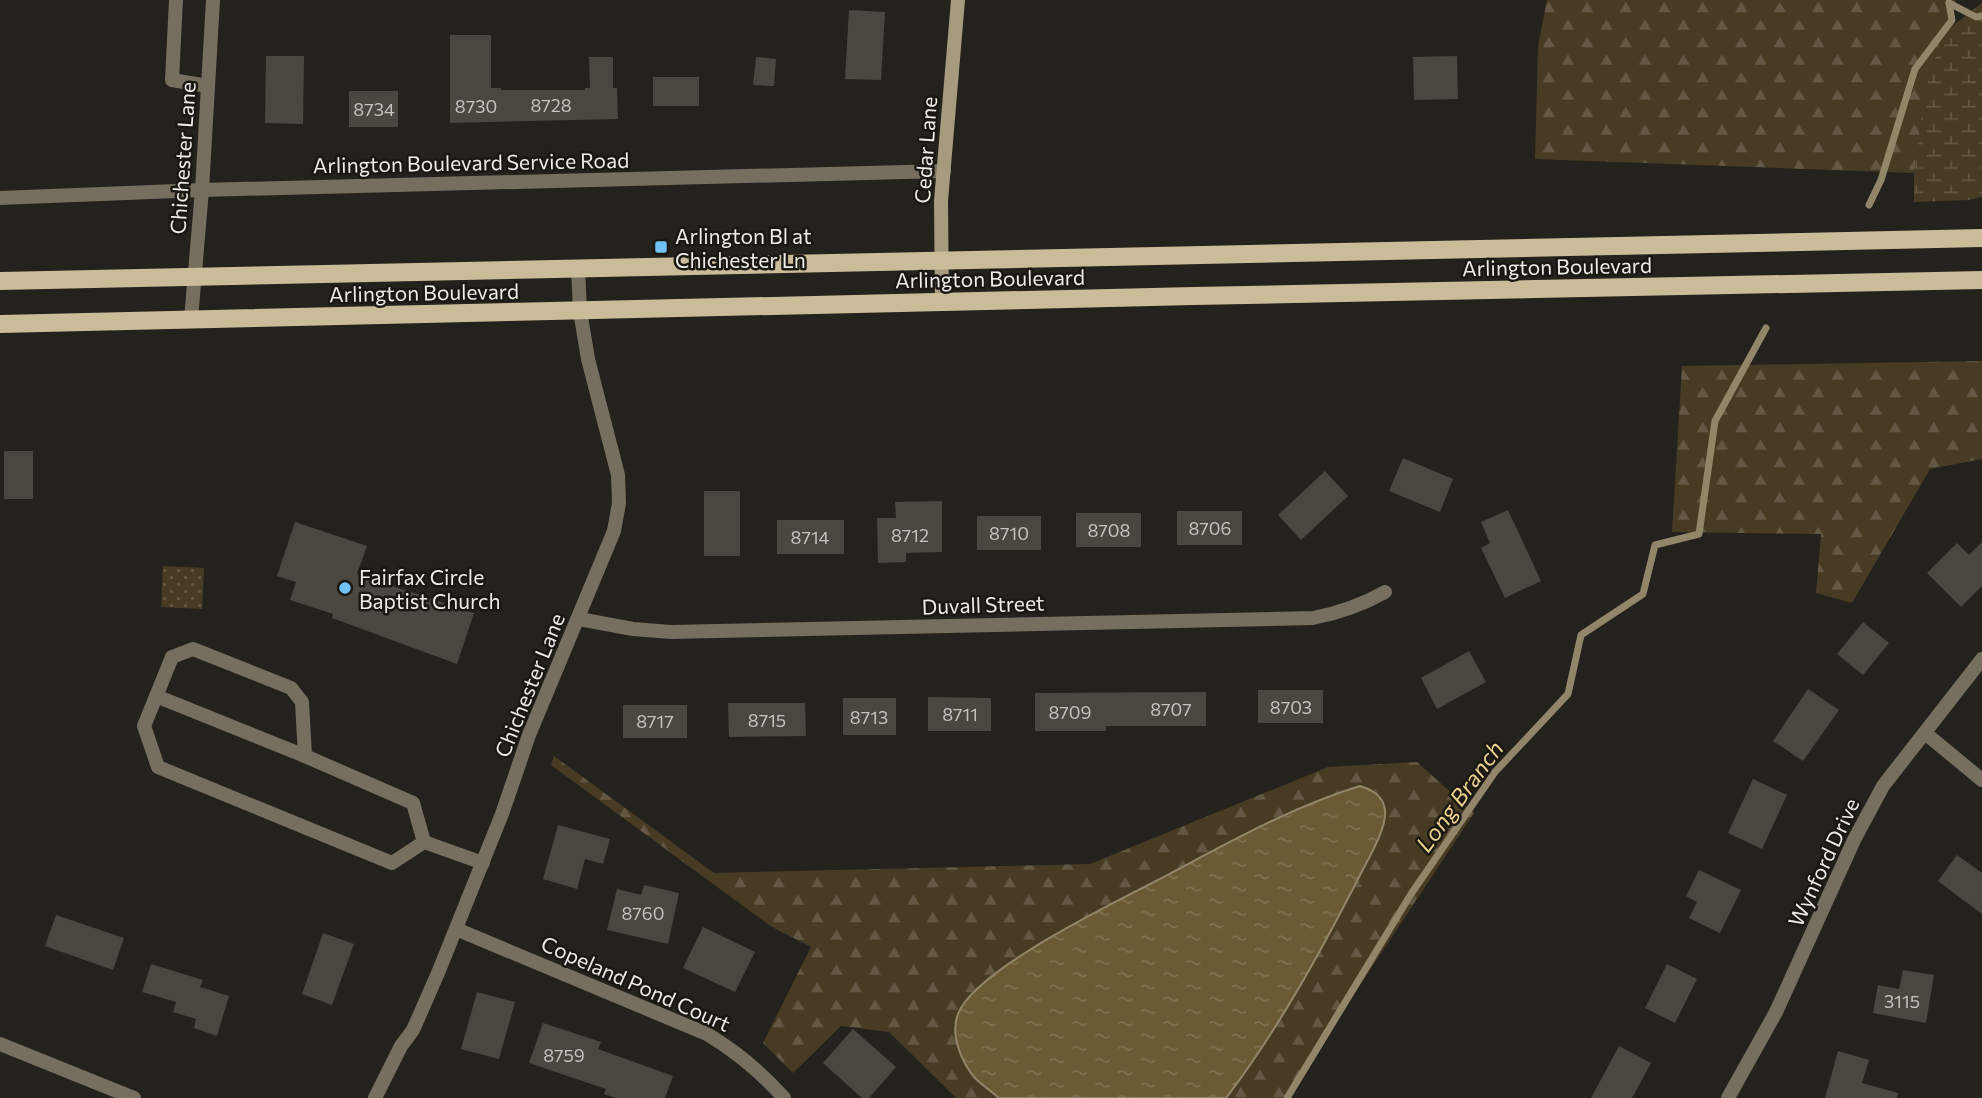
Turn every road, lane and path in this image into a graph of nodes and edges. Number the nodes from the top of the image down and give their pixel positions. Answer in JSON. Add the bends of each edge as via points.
{"nodes":[{"id":1,"x":176,"y":0,"type":"edge"},
{"id":2,"x":213,"y":0,"type":"edge"},
{"id":3,"x":958,"y":0,"type":"edge"},
{"id":4,"x":208,"y":86,"type":"junction"},
{"id":5,"x":944,"y":171,"type":"junction"},
{"id":6,"x":202,"y":190,"type":"junction"},
{"id":7,"x":0,"y":198,"type":"edge"},
{"id":8,"x":1982,"y":238,"type":"edge"},
{"id":9,"x":941,"y":260,"type":"junction"},
{"id":10,"x":578,"y":268,"type":"junction"},
{"id":11,"x":195,"y":276,"type":"junction"},
{"id":12,"x":1982,"y":280,"type":"edge"},
{"id":13,"x":0,"y":281,"type":"edge"},
{"id":14,"x":942,"y":303,"type":"junction"},
{"id":15,"x":580,"y":311,"type":"junction"},
{"id":16,"x":191,"y":319,"type":"junction"},
{"id":17,"x":0,"y":324,"type":"edge"},
{"id":18,"x":1385,"y":592,"type":"dead end"},
{"id":19,"x":579,"y":619,"type":"junction"},
{"id":20,"x":1982,"y":659,"type":"edge"},
{"id":21,"x":156,"y":696,"type":"junction"},
{"id":22,"x":1925,"y":733,"type":"junction"},
{"id":23,"x":305,"y":756,"type":"junction"},
{"id":24,"x":1982,"y":780,"type":"edge"},
{"id":25,"x":424,"y":842,"type":"junction"},
{"id":26,"x":483,"y":863,"type":"junction"},
{"id":27,"x":456,"y":929,"type":"junction"},
{"id":28,"x":0,"y":1044,"type":"edge"},
{"id":29,"x":134,"y":1098,"type":"edge"},
{"id":30,"x":375,"y":1098,"type":"edge"},
{"id":31,"x":785,"y":1098,"type":"edge"},
{"id":32,"x":1728,"y":1098,"type":"edge"}],
"edges":[{"from":1,"to":4,"type":"street","via":[[172,80]]},
{"from":2,"to":4,"type":"street","name":"Chichester Lane"},
{"from":3,"to":5,"type":"main road","name":"Cedar Lane"},
{"from":4,"to":6,"type":"street","name":"Chichester Lane"},
{"from":5,"to":6,"type":"street","name":"Arlington Boulevard Service Road"},
{"from":5,"to":9,"type":"main road","name":"Cedar Lane"},
{"from":6,"to":7,"type":"street","name":"Arlington Boulevard Service Road"},
{"from":6,"to":11,"type":"street","name":"Chichester Lane"},
{"from":8,"to":9,"type":"main road","name":"Arlington Boulevard"},
{"from":9,"to":10,"type":"main road","name":"Arlington Boulevard"},
{"from":9,"to":14,"type":"main road","name":"Cedar Lane"},
{"from":10,"to":11,"type":"main road","name":"Arlington Boulevard"},
{"from":10,"to":15,"type":"street","name":"Chichester Lane"},
{"from":11,"to":13,"type":"main road","name":"Arlington Boulevard"},
{"from":11,"to":16,"type":"street","name":"Chichester Lane"},
{"from":12,"to":14,"type":"main road","name":"Arlington Boulevard"},
{"from":14,"to":15,"type":"main road","name":"Arlington Boulevard"},
{"from":15,"to":16,"type":"main road","name":"Arlington Boulevard"},
{"from":15,"to":19,"type":"street","name":"Chichester Lane","via":[[618,475],[619,503],[614,531]]},
{"from":16,"to":17,"type":"main road","name":"Arlington Boulevard"},
{"from":18,"to":19,"type":"street","name":"Duvall Street","via":[[1341,612],[1313,618],[671,632]]},
{"from":19,"to":26,"type":"street","name":"Chichester Lane","via":[[529,736]]},
{"from":20,"to":22,"type":"street","name":"Wynford Drive"},
{"from":21,"to":23,"type":"street"},
{"from":21,"to":23,"type":"street","via":[[172,657],[193,649],[291,688],[302,702]]},
{"from":21,"to":25,"type":"street","via":[[144,726],[158,767],[392,863]]},
{"from":22,"to":24,"type":"street"},
{"from":22,"to":32,"type":"street","name":"Wynford Drive","via":[[1883,786],[1776,1012]]},
{"from":23,"to":25,"type":"street","via":[[413,803]]},
{"from":25,"to":26,"type":"street"},
{"from":26,"to":27,"type":"street","name":"Chichester Lane"},
{"from":27,"to":30,"type":"street","name":"Chichester Lane","via":[[413,1030]]},
{"from":27,"to":31,"type":"street","name":"Copeland Pond Court","via":[[707,1034],[761,1072]]},
{"from":28,"to":29,"type":"street"}]}
